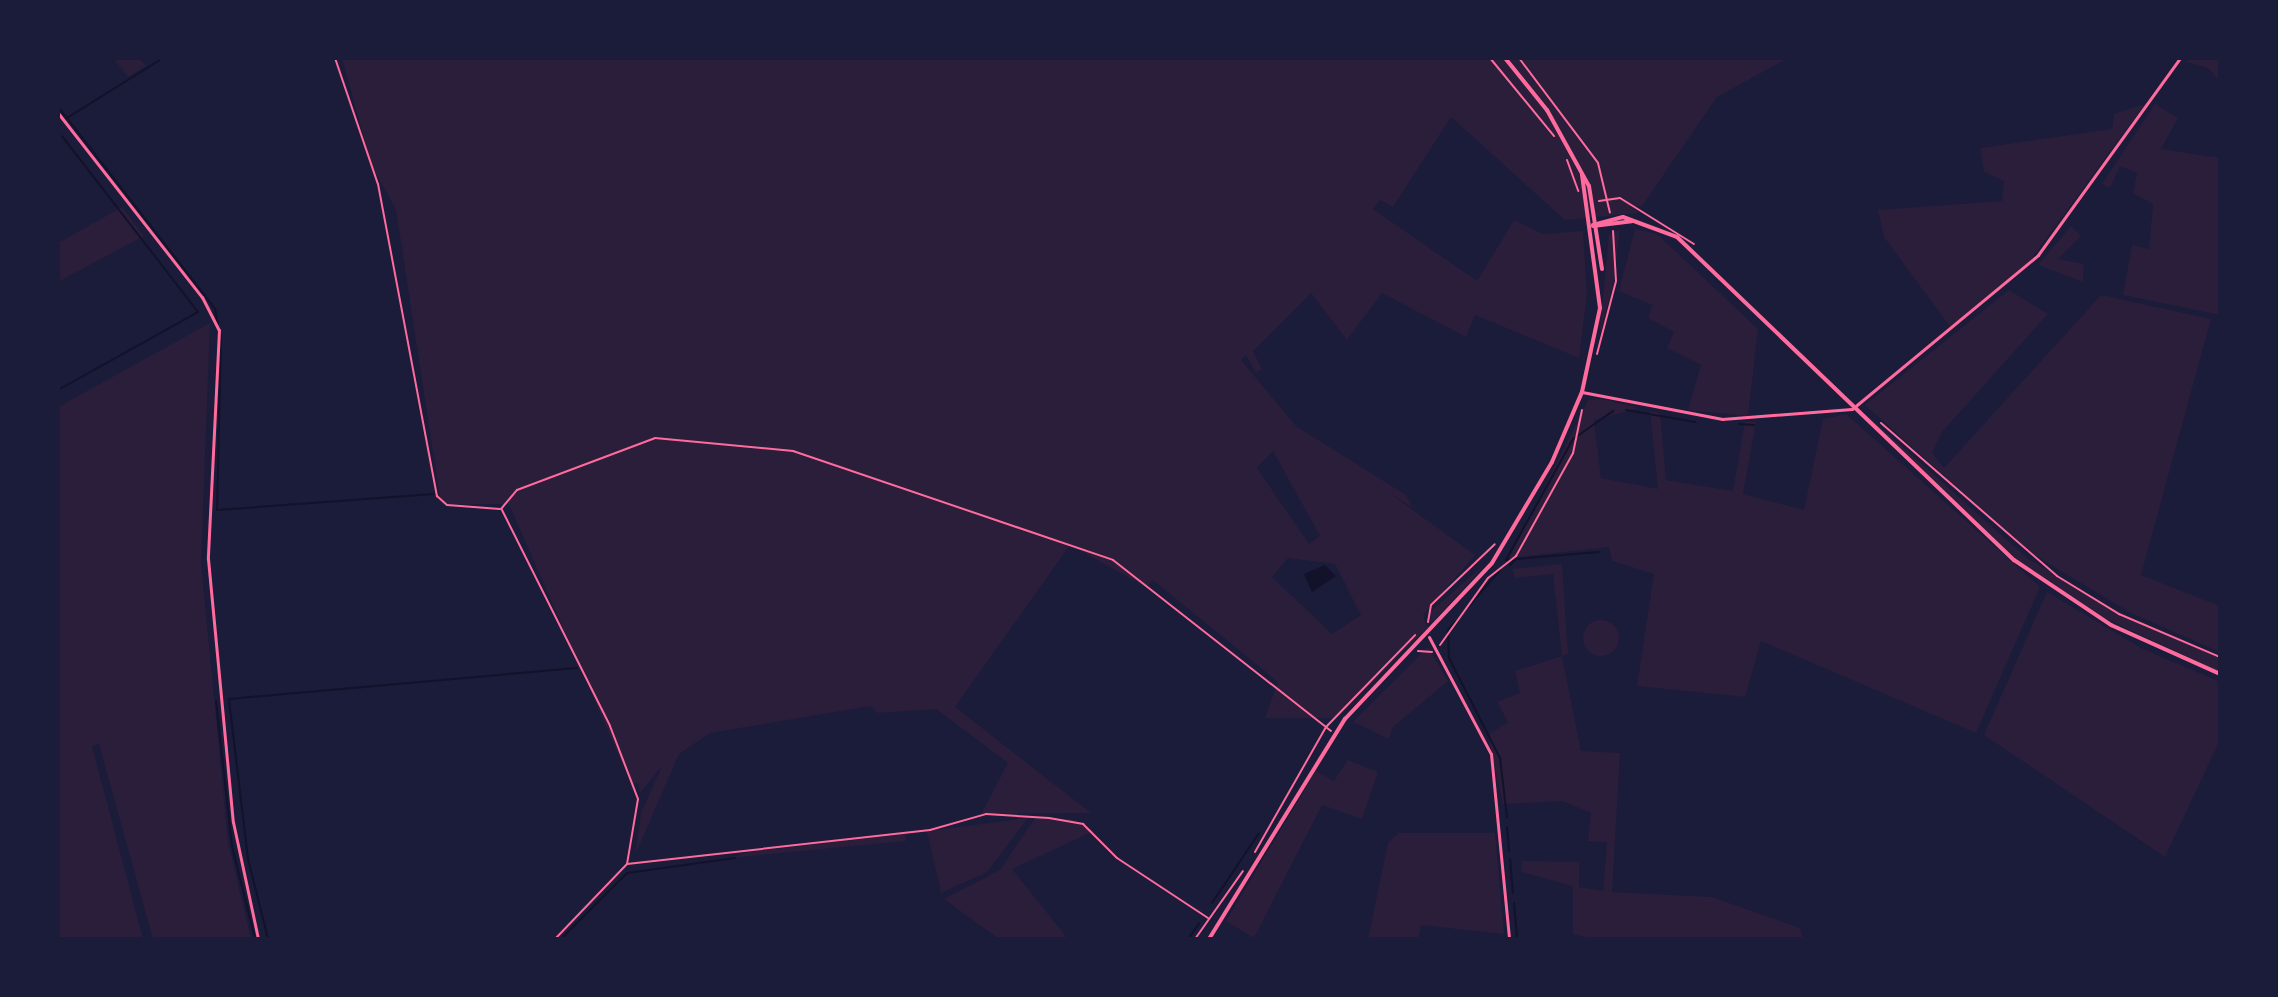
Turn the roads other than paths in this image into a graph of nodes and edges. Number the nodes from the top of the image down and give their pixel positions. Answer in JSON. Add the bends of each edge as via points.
{"nodes":[{"id":1,"x":1505,"y":58,"type":"edge"},
{"id":2,"x":2180,"y":58,"type":"edge"},
{"id":3,"x":58,"y":113,"type":"edge"},
{"id":4,"x":1582,"y":174,"type":"junction"},
{"id":5,"x":1599,"y":220,"type":"junction"},
{"id":6,"x":1635,"y":220,"type":"junction"},
{"id":7,"x":1593,"y":226,"type":"junction"},
{"id":8,"x":1600,"y":229,"type":"junction"},
{"id":9,"x":1601,"y":276,"type":"junction"},
{"id":10,"x":1584,"y":393,"type":"junction"},
{"id":11,"x":1852,"y":409,"type":"junction"},
{"id":12,"x":1429,"y":637,"type":"junction"},
{"id":13,"x":2220,"y":674,"type":"edge"},
{"id":14,"x":258,"y":939,"type":"edge"},
{"id":15,"x":1209,"y":939,"type":"edge"},
{"id":16,"x":1509,"y":939,"type":"edge"}],
"edges":[{"from":1,"to":4,"type":"street","via":[[1547,110]]},
{"from":2,"to":11,"type":"street","via":[[2038,255]]},
{"from":3,"to":14,"type":"street","via":[[202,297],[219,330],[208,559],[233,822]]},
{"from":4,"to":5,"type":"street"},
{"from":4,"to":7,"type":"street"},
{"from":5,"to":6,"type":"street"},
{"from":5,"to":7,"type":"street"},
{"from":5,"to":8,"type":"street"},
{"from":6,"to":8,"type":"street"},
{"from":6,"to":11,"type":"street","via":[[1677,237]]},
{"from":7,"to":8,"type":"street"},
{"from":7,"to":9,"type":"street"},
{"from":8,"to":9,"type":"street"},
{"from":9,"to":10,"type":"street"},
{"from":10,"to":11,"type":"street","via":[[1722,419]]},
{"from":10,"to":12,"type":"street","via":[[1524,514]]},
{"from":11,"to":13,"type":"street","via":[[1966,519],[2051,587],[2111,625]]},
{"from":12,"to":15,"type":"street","via":[[1335,734]]},
{"from":12,"to":16,"type":"street","via":[[1491,754]]}]}
